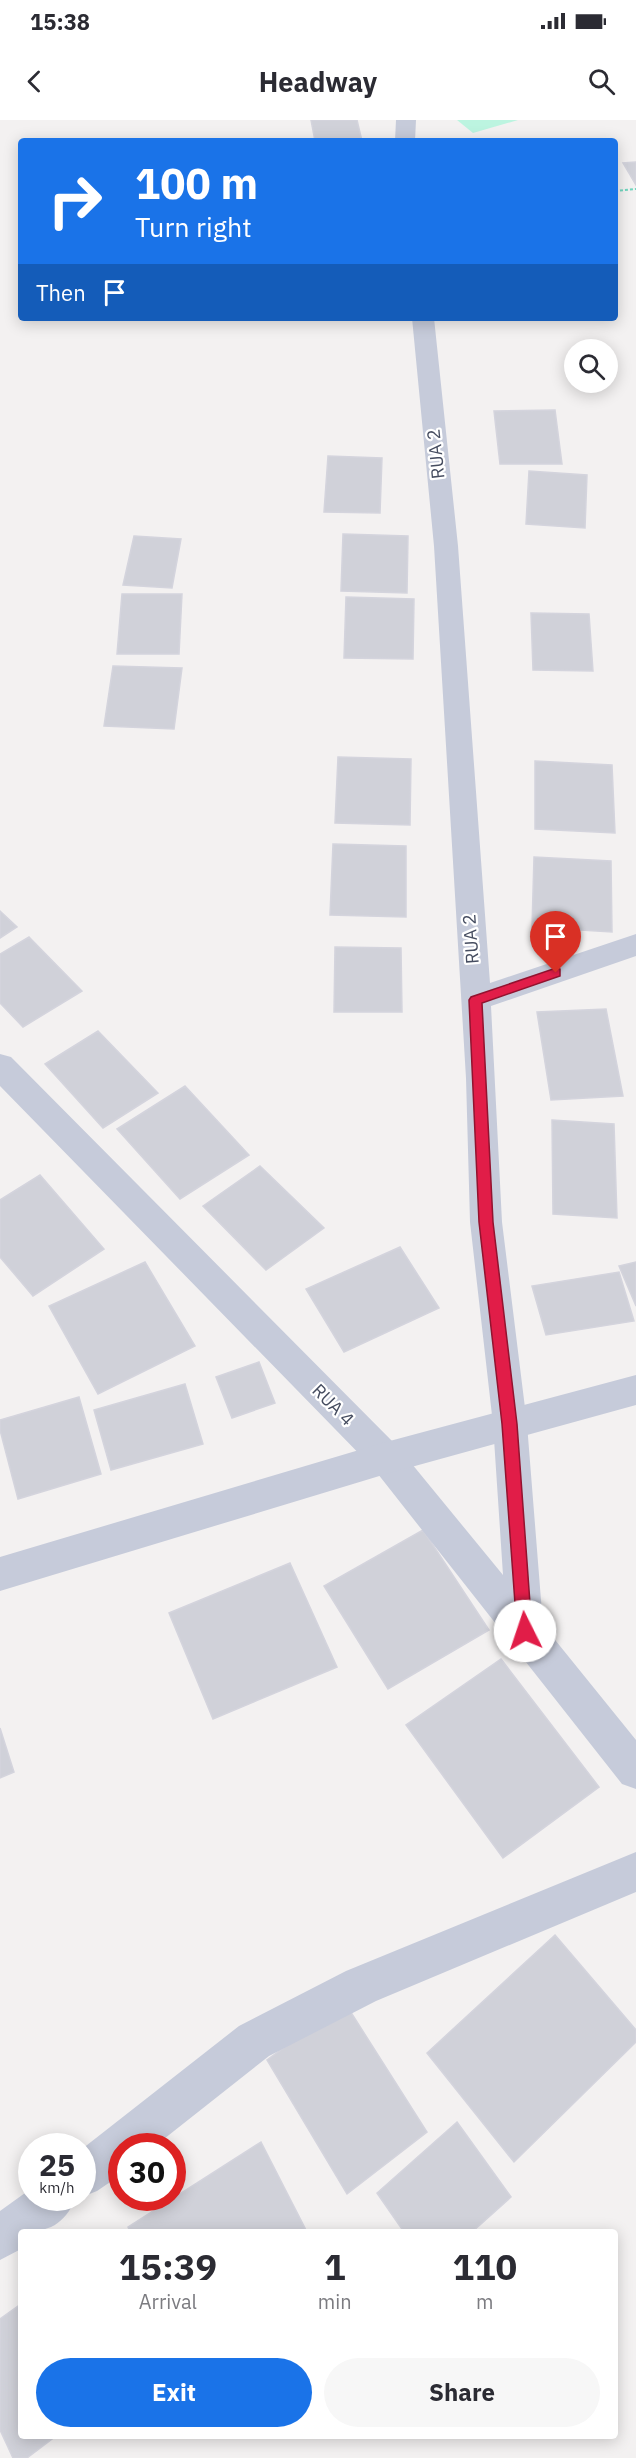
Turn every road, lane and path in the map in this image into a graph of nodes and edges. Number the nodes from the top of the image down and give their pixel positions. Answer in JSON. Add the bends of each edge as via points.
{"nodes":[{"id":1,"x":406,"y":120,"type":"edge"},
{"id":2,"x":405,"y":138,"type":"edge"},
{"id":3,"x":636,"y":189,"type":"edge"},
{"id":4,"x":618,"y":191,"type":"edge"},
{"id":5,"x":423,"y":321,"type":"edge"},
{"id":6,"x":636,"y":945,"type":"edge"},
{"id":7,"x":476,"y":1000,"type":"junction"},
{"id":8,"x":0,"y":1066,"type":"edge"},
{"id":9,"x":636,"y":1390,"type":"edge"},
{"id":10,"x":510,"y":1424,"type":"junction"},
{"id":11,"x":386,"y":1458,"type":"junction"},
{"id":12,"x":0,"y":1574,"type":"edge"},
{"id":13,"x":525,"y":1631,"type":"junction"},
{"id":14,"x":636,"y":1770,"type":"edge"},
{"id":15,"x":636,"y":1872,"type":"edge"},
{"id":16,"x":140,"y":2133,"type":"edge"},
{"id":17,"x":36,"y":2211,"type":"edge"},
{"id":18,"x":0,"y":2238,"type":"edge"}],
"edges":[{"from":1,"to":2,"type":"street"},
{"from":3,"to":4,"type":"path"},
{"from":5,"to":7,"type":"street","name":"RUA 2","via":[[446,546]]},
{"from":6,"to":7,"type":"street"},
{"from":7,"to":10,"type":"street","name":"RUA 2","via":[[486,1222]]},
{"from":8,"to":11,"type":"street","name":"RUA 4"},
{"from":9,"to":10,"type":"street"},
{"from":10,"to":11,"type":"street"},
{"from":10,"to":13,"type":"street","name":"RUA 2"},
{"from":11,"to":12,"type":"street"},
{"from":11,"to":13,"type":"street","name":"RUA 4"},
{"from":13,"to":14,"type":"street","name":"RUA 4"},
{"from":15,"to":16,"type":"street","via":[[361,1986],[254,2042]]},
{"from":17,"to":18,"type":"street"}]}
